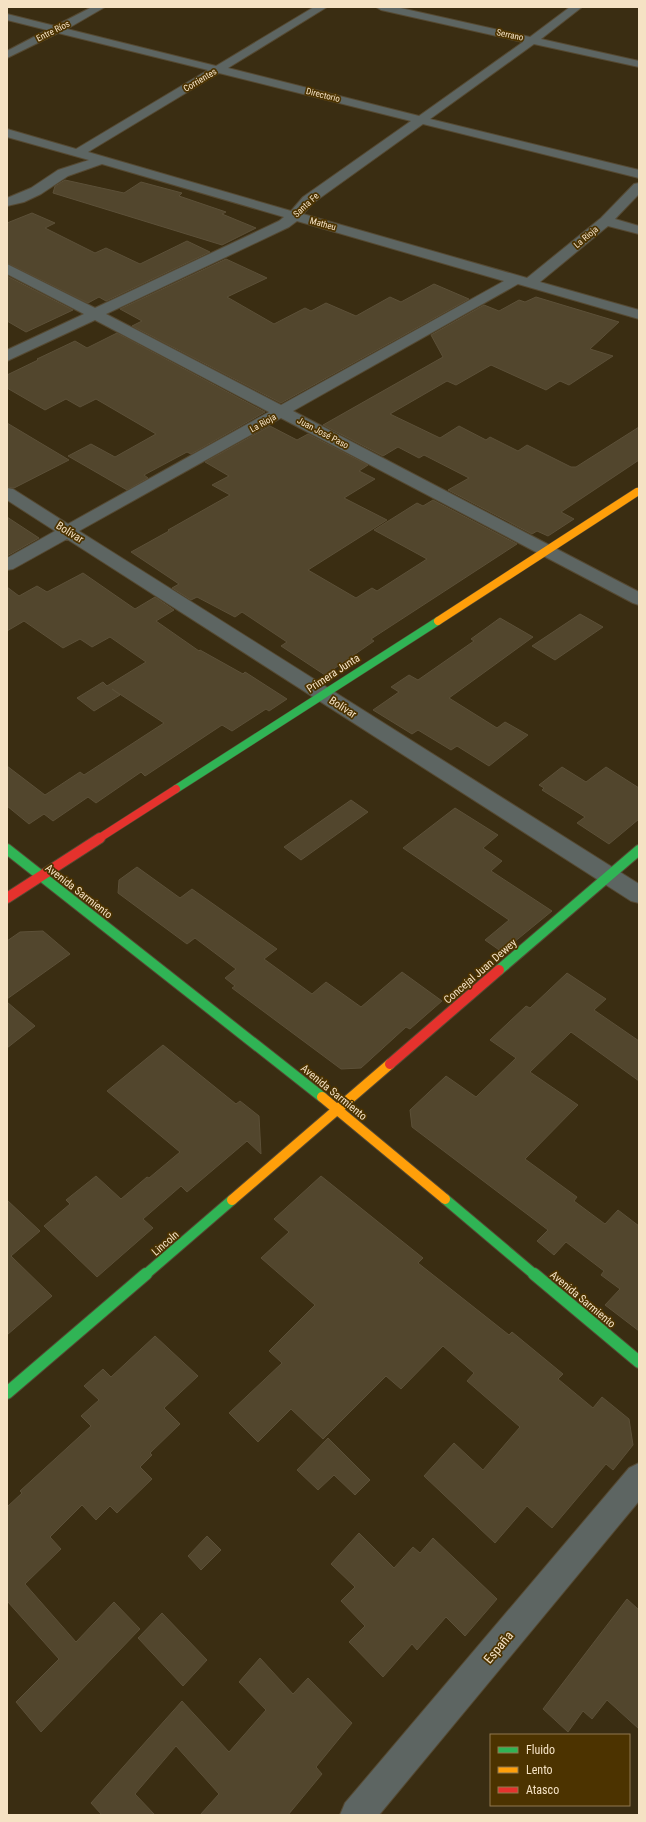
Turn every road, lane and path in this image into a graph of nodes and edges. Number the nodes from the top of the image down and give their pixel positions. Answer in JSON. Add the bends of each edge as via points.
{"nodes":[{"id":1,"x":100,"y":7,"type":"edge"},
{"id":2,"x":322,"y":7,"type":"edge"},
{"id":3,"x":381,"y":7,"type":"edge"},
{"id":4,"x":577,"y":7,"type":"edge"},
{"id":5,"x":7,"y":16,"type":"edge"},
{"id":6,"x":56,"y":29,"type":"junction"},
{"id":7,"x":533,"y":40,"type":"junction"},
{"id":8,"x":7,"y":55,"type":"edge"},
{"id":9,"x":639,"y":64,"type":"edge"},
{"id":10,"x":217,"y":70,"type":"junction"},
{"id":11,"x":421,"y":119,"type":"junction"},
{"id":12,"x":7,"y":133,"type":"edge"},
{"id":13,"x":78,"y":153,"type":"junction"},
{"id":14,"x":103,"y":160,"type":"junction"},
{"id":15,"x":639,"y":174,"type":"edge"},
{"id":16,"x":639,"y":187,"type":"edge"},
{"id":17,"x":7,"y":202,"type":"edge"},
{"id":18,"x":294,"y":216,"type":"junction"},
{"id":19,"x":606,"y":221,"type":"junction"},
{"id":20,"x":639,"y":230,"type":"edge"},
{"id":21,"x":7,"y":268,"type":"edge"},
{"id":22,"x":524,"y":281,"type":"junction"},
{"id":23,"x":94,"y":315,"type":"junction"},
{"id":24,"x":639,"y":315,"type":"edge"},
{"id":25,"x":7,"y":356,"type":"edge"},
{"id":26,"x":284,"y":412,"type":"junction"},
{"id":27,"x":639,"y":492,"type":"edge"},
{"id":28,"x":7,"y":493,"type":"edge"},
{"id":29,"x":68,"y":531,"type":"junction"},
{"id":30,"x":546,"y":551,"type":"junction"},
{"id":31,"x":7,"y":565,"type":"edge"},
{"id":32,"x":639,"y":599,"type":"edge"},
{"id":33,"x":323,"y":694,"type":"junction"},
{"id":34,"x":7,"y":849,"type":"edge"},
{"id":35,"x":639,"y":850,"type":"edge"},
{"id":36,"x":40,"y":876,"type":"junction"},
{"id":37,"x":607,"y":876,"type":"junction"},
{"id":38,"x":639,"y":896,"type":"edge"},
{"id":39,"x":7,"y":898,"type":"edge"},
{"id":40,"x":338,"y":1110,"type":"junction"},
{"id":41,"x":639,"y":1362,"type":"edge"},
{"id":42,"x":7,"y":1393,"type":"edge"},
{"id":43,"x":639,"y":1478,"type":"edge"},
{"id":44,"x":358,"y":1815,"type":"edge"}],
"edges":[{"from":1,"to":6,"type":"street","name":"Entre Ríos"},
{"from":2,"to":10,"type":"street","name":"Corrientes"},
{"from":3,"to":7,"type":"street","name":"Serrano"},
{"from":4,"to":7,"type":"street","name":"Santa Fe"},
{"from":5,"to":6,"type":"street","name":"Directorio"},
{"from":6,"to":8,"type":"street","name":"Entre Ríos"},
{"from":6,"to":10,"type":"street","name":"Directorio"},
{"from":7,"to":9,"type":"street","name":"Serrano"},
{"from":7,"to":11,"type":"street","name":"Santa Fe"},
{"from":10,"to":11,"type":"street","name":"Directorio"},
{"from":10,"to":13,"type":"street","name":"Corrientes"},
{"from":11,"to":15,"type":"street","name":"Directorio"},
{"from":11,"to":18,"type":"street","name":"Santa Fe","via":[[308,200]]},
{"from":12,"to":13,"type":"street","name":"Matheu"},
{"from":13,"to":14,"type":"street","name":"Matheu"},
{"from":14,"to":17,"type":"street","via":[[63,173],[36,191]]},
{"from":14,"to":18,"type":"street","name":"Matheu"},
{"from":16,"to":19,"type":"street","name":"La Rioja"},
{"from":18,"to":22,"type":"street","name":"Matheu"},
{"from":18,"to":23,"type":"street","name":"Santa Fe","via":[[284,224]]},
{"from":19,"to":20,"type":"street"},
{"from":19,"to":22,"type":"street","name":"La Rioja"},
{"from":21,"to":23,"type":"street","name":"Juan José Paso"},
{"from":22,"to":24,"type":"street","name":"Matheu"},
{"from":22,"to":26,"type":"street","name":"La Rioja"},
{"from":23,"to":25,"type":"street","name":"Santa Fe"},
{"from":23,"to":26,"type":"street","name":"Juan José Paso"},
{"from":26,"to":29,"type":"street","name":"La Rioja"},
{"from":26,"to":30,"type":"street","name":"Juan José Paso"},
{"from":27,"to":30,"type":"street","name":"Primera Junta"},
{"from":28,"to":29,"type":"street","name":"Bolívar"},
{"from":29,"to":31,"type":"street","name":"La Rioja"},
{"from":29,"to":33,"type":"street","name":"Bolívar"},
{"from":30,"to":32,"type":"street","name":"Juan José Paso"},
{"from":30,"to":33,"type":"street","name":"Primera Junta"},
{"from":33,"to":36,"type":"street","name":"Primera Junta"},
{"from":33,"to":37,"type":"street","name":"Bolívar"},
{"from":34,"to":36,"type":"street","name":"Avenida Sarmiento"},
{"from":35,"to":37,"type":"street","name":"Concejal Juan Dewey"},
{"from":36,"to":39,"type":"street","name":"Primera Junta"},
{"from":36,"to":40,"type":"street","name":"Avenida Sarmiento"},
{"from":37,"to":38,"type":"street","name":"Bolívar"},
{"from":37,"to":40,"type":"street","name":"Concejal Juan Dewey"},
{"from":40,"to":41,"type":"street","name":"Avenida Sarmiento"},
{"from":40,"to":42,"type":"street","name":"Lincoln"},
{"from":43,"to":44,"type":"street","name":"España"}]}
